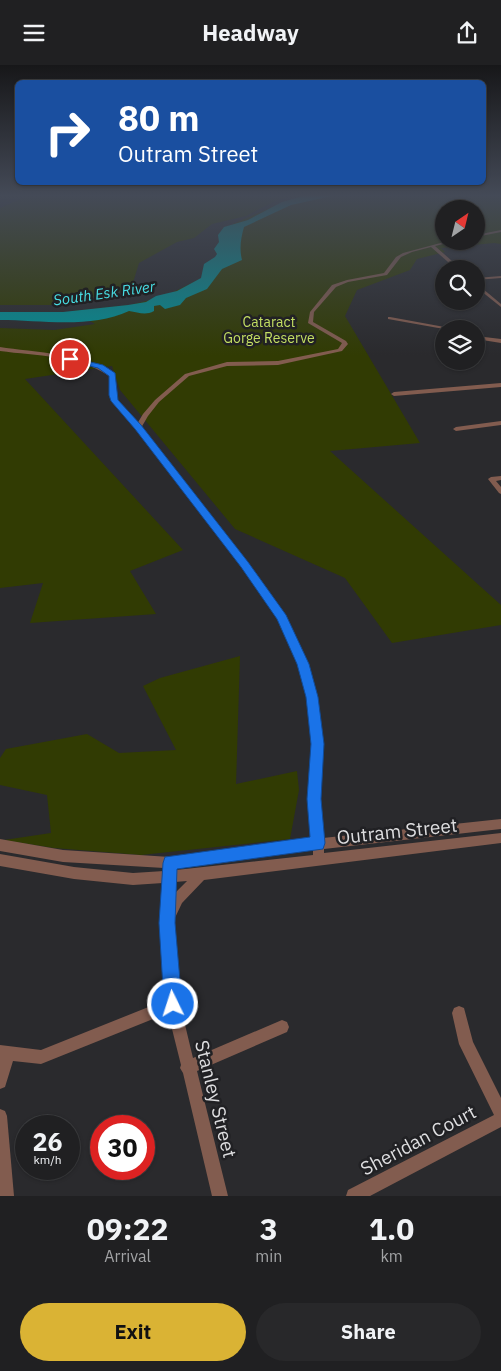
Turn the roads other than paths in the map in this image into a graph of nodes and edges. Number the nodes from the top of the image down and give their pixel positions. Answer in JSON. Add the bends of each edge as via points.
{"nodes":[{"id":1,"x":435,"y":249,"type":"edge"},
{"id":2,"x":437,"y":250,"type":"edge"},
{"id":3,"x":448,"y":260,"type":"edge"},
{"id":4,"x":501,"y":277,"type":"edge"},
{"id":5,"x":485,"y":278,"type":"edge"},
{"id":6,"x":485,"y":292,"type":"edge"},
{"id":7,"x":501,"y":306,"type":"edge"},
{"id":8,"x":390,"y":317,"type":"dead end"},
{"id":9,"x":435,"y":326,"type":"edge"},
{"id":10,"x":485,"y":338,"type":"edge"},
{"id":11,"x":501,"y":341,"type":"edge"},
{"id":12,"x":0,"y":349,"type":"edge"},
{"id":13,"x":501,"y":385,"type":"edge"},
{"id":14,"x":394,"y":394,"type":"dead end"},
{"id":15,"x":126,"y":414,"type":"junction"},
{"id":16,"x":143,"y":418,"type":"junction"},
{"id":17,"x":501,"y":423,"type":"edge"},
{"id":18,"x":138,"y":427,"type":"junction"},
{"id":19,"x":456,"y":429,"type":"dead end"},
{"id":20,"x":501,"y":478,"type":"edge"},
{"id":21,"x":501,"y":492,"type":"edge"},
{"id":22,"x":501,"y":824,"type":"edge"},
{"id":23,"x":501,"y":838,"type":"edge"},
{"id":24,"x":318,"y":843,"type":"junction"},
{"id":25,"x":0,"y":845,"type":"edge"},
{"id":26,"x":318,"y":859,"type":"junction"},
{"id":27,"x":0,"y":861,"type":"edge"},
{"id":28,"x":170,"y":863,"type":"junction"},
{"id":29,"x":201,"y":874,"type":"junction"},
{"id":30,"x":169,"y":876,"type":"junction"},
{"id":31,"x":167,"y":923,"type":"junction"},
{"id":32,"x":173,"y":1004,"type":"junction"},
{"id":33,"x":459,"y":1013,"type":"dead end"},
{"id":34,"x":282,"y":1027,"type":"dead end"},
{"id":35,"x":4,"y":1053,"type":"edge"},
{"id":36,"x":187,"y":1068,"type":"junction"},
{"id":37,"x":0,"y":1082,"type":"edge"},
{"id":38,"x":501,"y":1115,"type":"edge"},
{"id":39,"x":0,"y":1116,"type":"edge"},
{"id":40,"x":501,"y":1119,"type":"edge"},
{"id":41,"x":6,"y":1196,"type":"edge"},
{"id":42,"x":220,"y":1196,"type":"edge"},
{"id":43,"x":354,"y":1196,"type":"edge"}],
"edges":[{"from":1,"to":16,"type":"street","via":[[402,254],[385,274],[347,281],[332,288],[312,312],[310,323],[344,342],[340,350],[285,363],[228,364],[196,372],[180,379]]},
{"from":2,"to":3,"type":"street"},
{"from":4,"to":5,"type":"street"},
{"from":6,"to":7,"type":"street"},
{"from":8,"to":9,"type":"street"},
{"from":10,"to":11,"type":"street"},
{"from":12,"to":15,"type":"street","via":[[81,361],[100,367],[112,375],[114,401]]},
{"from":13,"to":14,"type":"street"},
{"from":15,"to":16,"type":"street"},
{"from":15,"to":18,"type":"street"},
{"from":16,"to":18,"type":"street"},
{"from":17,"to":19,"type":"street"},
{"from":18,"to":24,"type":"street","via":[[250,572],[282,618],[303,664],[312,697],[317,744],[314,799]]},
{"from":20,"to":21,"type":"street","via":[[490,479]]},
{"from":22,"to":24,"type":"street","name":"Outram Street"},
{"from":23,"to":26,"type":"street","name":"Outram Street"},
{"from":24,"to":26,"type":"street"},
{"from":24,"to":28,"type":"street","name":"Outram Street"},
{"from":25,"to":28,"type":"street","name":"Outram Street","via":[[63,856]]},
{"from":26,"to":29,"type":"street","name":"Outram Street"},
{"from":27,"to":30,"type":"street","name":"Outram Street","via":[[123,878]]},
{"from":28,"to":30,"type":"street","name":"Stanley Street"},
{"from":29,"to":30,"type":"street","name":"Outram Street"},
{"from":29,"to":31,"type":"street","name":"Stanley Street","via":[[178,899]]},
{"from":30,"to":31,"type":"street","name":"Stanley Street"},
{"from":31,"to":32,"type":"street","name":"Stanley Street"},
{"from":32,"to":35,"type":"street","via":[[41,1057]]},
{"from":32,"to":36,"type":"street","name":"Stanley Street"},
{"from":33,"to":38,"type":"street","name":"Sheridan Court","via":[[466,1044]]},
{"from":34,"to":36,"type":"street"},
{"from":35,"to":37,"type":"street"},
{"from":36,"to":42,"type":"street","name":"Stanley Street"},
{"from":39,"to":41,"type":"street"},
{"from":40,"to":43,"type":"street","name":"Sheridan Court"}]}
